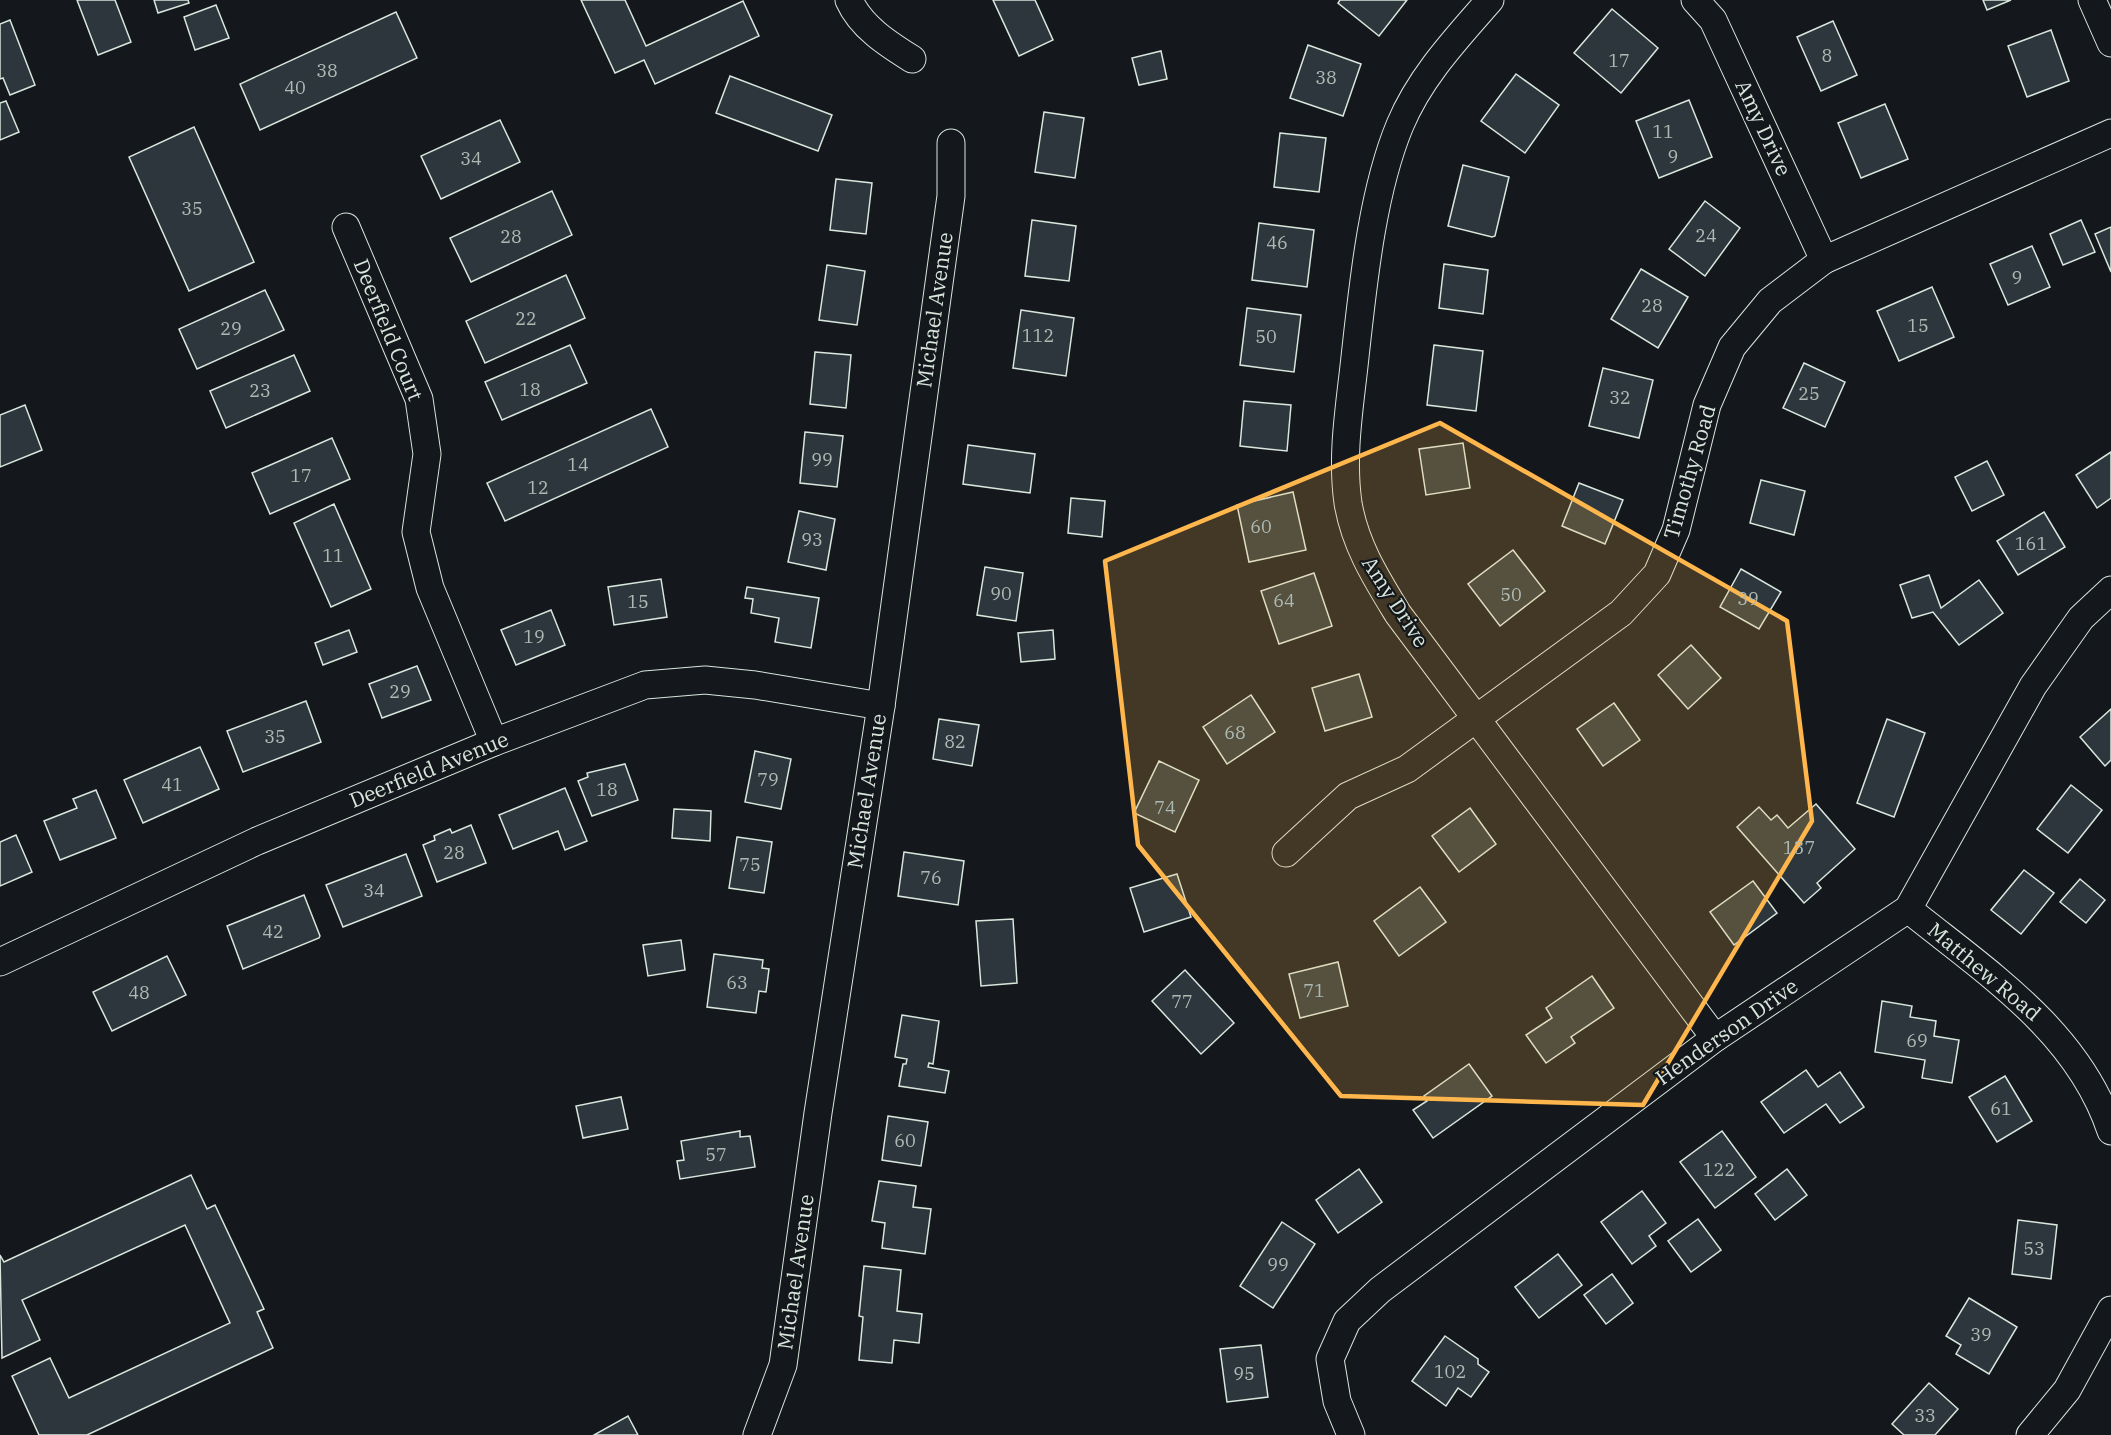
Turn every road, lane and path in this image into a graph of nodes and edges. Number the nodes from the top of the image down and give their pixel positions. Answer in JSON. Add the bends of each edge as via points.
{"nodes":[{"id":1,"x":849,"y":0,"type":"edge"},
{"id":2,"x":1490,"y":0,"type":"edge"},
{"id":3,"x":1695,"y":0,"type":"edge"},
{"id":4,"x":2092,"y":0,"type":"edge"},
{"id":5,"x":2111,"y":43,"type":"edge"},
{"id":6,"x":912,"y":59,"type":"dead end"},
{"id":7,"x":2111,"y":133,"type":"edge"},
{"id":8,"x":951,"y":143,"type":"dead end"},
{"id":9,"x":346,"y":227,"type":"dead end"},
{"id":10,"x":1824,"y":260,"type":"junction"},
{"id":11,"x":2111,"y":590,"type":"edge"},
{"id":12,"x":880,"y":706,"type":"junction"},
{"id":13,"x":1477,"y":718,"type":"junction"},
{"id":14,"x":494,"y":742,"type":"junction"},
{"id":15,"x":1286,"y":853,"type":"dead end"},
{"id":16,"x":1908,"y":909,"type":"junction"},
{"id":17,"x":0,"y":962,"type":"edge"},
{"id":18,"x":1715,"y":1038,"type":"junction"},
{"id":19,"x":2111,"y":1131,"type":"edge"},
{"id":20,"x":2111,"y":1311,"type":"edge"},
{"id":21,"x":757,"y":1435,"type":"edge"},
{"id":22,"x":1351,"y":1435,"type":"edge"},
{"id":23,"x":2030,"y":1435,"type":"edge"}],
"edges":[{"from":1,"to":6,"type":"street","via":[[880,39]]},
{"from":2,"to":13,"type":"street","name":"Amy Drive","via":[[1433,65],[1400,125],[1379,197],[1363,285],[1345,447],[1348,503],[1363,556],[1398,614]]},
{"from":3,"to":10,"type":"street","name":"Amy Drive","via":[[1713,20]]},
{"from":4,"to":5,"type":"street"},
{"from":7,"to":10,"type":"street","name":"Timothy Road"},
{"from":8,"to":12,"type":"street","name":"Michael Avenue","via":[[951,196]]},
{"from":9,"to":14,"type":"street","name":"Deerfield Court","via":[[418,399],[427,454],[416,532],[430,588]]},
{"from":10,"to":13,"type":"street","name":"Timothy Road","via":[[1770,301],[1732,347],[1707,405],[1676,530],[1657,574],[1621,613]]},
{"from":11,"to":16,"type":"street","name":"Henderson Drive","via":[[2081,618],[2033,686]]},
{"from":12,"to":14,"type":"street","name":"Deerfield Avenue","via":[[755,684],[705,680],[645,685]]},
{"from":12,"to":21,"type":"street","name":"Michael Avenue","via":[[783,1365]]},
{"from":13,"to":15,"type":"street","name":"Timothy Road","via":[[1407,769],[1348,796]]},
{"from":13,"to":18,"type":"street","name":"Amy Drive"},
{"from":14,"to":17,"type":"street","name":"Deerfield Avenue","via":[[257,841]]},
{"from":16,"to":18,"type":"street","name":"Henderson Drive"},
{"from":16,"to":19,"type":"street","name":"Matthew Road","via":[[2035,1013],[2082,1069]]},
{"from":18,"to":22,"type":"street","name":"Henderson Drive","via":[[1380,1290],[1347,1321],[1330,1359],[1337,1401]]},
{"from":20,"to":23,"type":"street","via":[[2067,1390]]}]}
